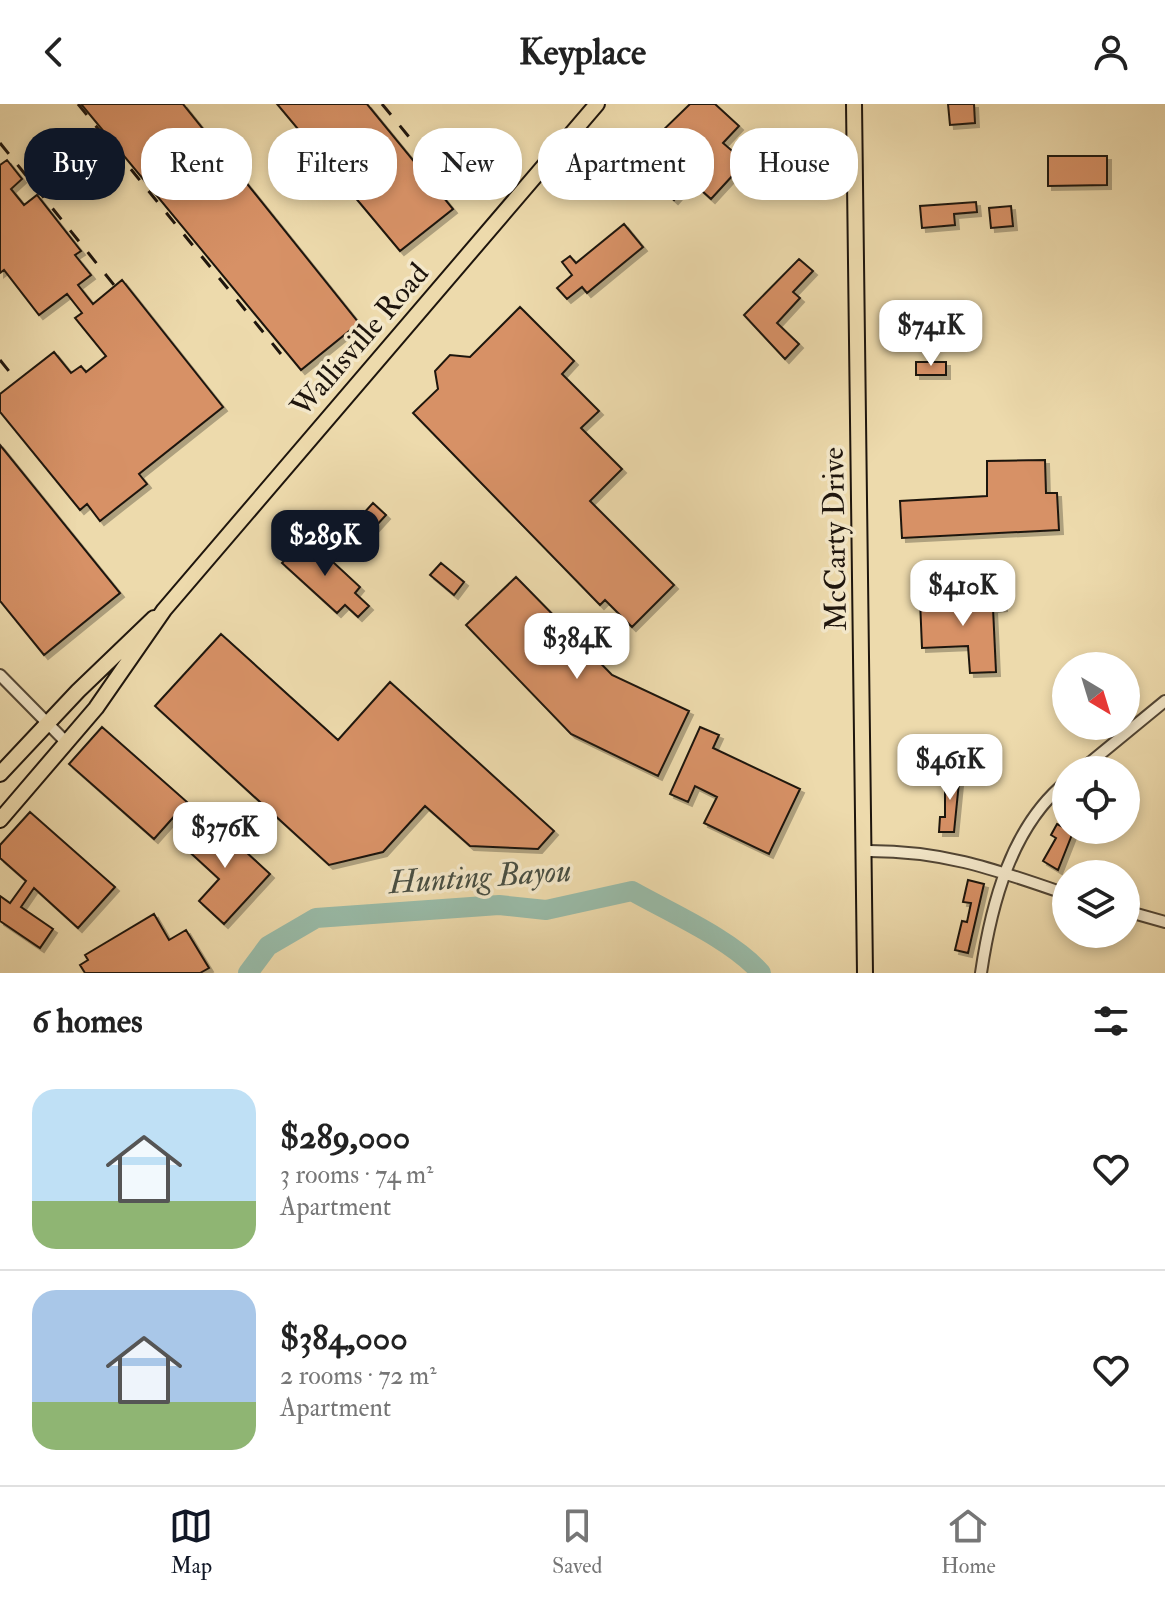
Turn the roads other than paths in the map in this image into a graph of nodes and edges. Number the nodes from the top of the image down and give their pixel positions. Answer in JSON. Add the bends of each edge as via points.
{"nodes":[{"id":1,"x":597,"y":104,"type":"edge"},
{"id":2,"x":854,"y":104,"type":"edge"},
{"id":3,"x":164,"y":610,"type":"junction"},
{"id":4,"x":0,"y":675,"type":"edge"},
{"id":5,"x":1165,"y":701,"type":"edge"},
{"id":6,"x":47,"y":724,"type":"junction"},
{"id":7,"x":66,"y":742,"type":"junction"},
{"id":8,"x":1098,"y":756,"type":"edge"},
{"id":9,"x":0,"y":774,"type":"edge"},
{"id":10,"x":1052,"y":794,"type":"edge"},
{"id":11,"x":0,"y":820,"type":"edge"},
{"id":12,"x":864,"y":851,"type":"junction"},
{"id":13,"x":1007,"y":874,"type":"junction"},
{"id":14,"x":1052,"y":889,"type":"edge"},
{"id":15,"x":1140,"y":915,"type":"edge"},
{"id":16,"x":1165,"y":922,"type":"edge"},
{"id":17,"x":865,"y":973,"type":"edge"},
{"id":18,"x":981,"y":973,"type":"edge"}],
"edges":[{"from":1,"to":3,"type":"main road","name":"Wallisville Road"},
{"from":2,"to":12,"type":"main road","name":"McCarty Drive"},
{"from":3,"to":6,"type":"main road","name":"Wallisville Road","via":[[129,638]]},
{"from":3,"to":7,"type":"main road","name":"Wallisville Road"},
{"from":4,"to":6,"type":"street"},
{"from":5,"to":8,"type":"street"},
{"from":6,"to":7,"type":"street"},
{"from":6,"to":9,"type":"main road","name":"Wallisville Road"},
{"from":7,"to":11,"type":"main road","name":"Wallisville Road"},
{"from":10,"to":13,"type":"street","via":[[1015,846]]},
{"from":12,"to":13,"type":"street","via":[[951,857]]},
{"from":12,"to":17,"type":"main road","name":"McCarty Drive"},
{"from":13,"to":14,"type":"street"},
{"from":13,"to":18,"type":"street"},
{"from":15,"to":16,"type":"street"}]}
